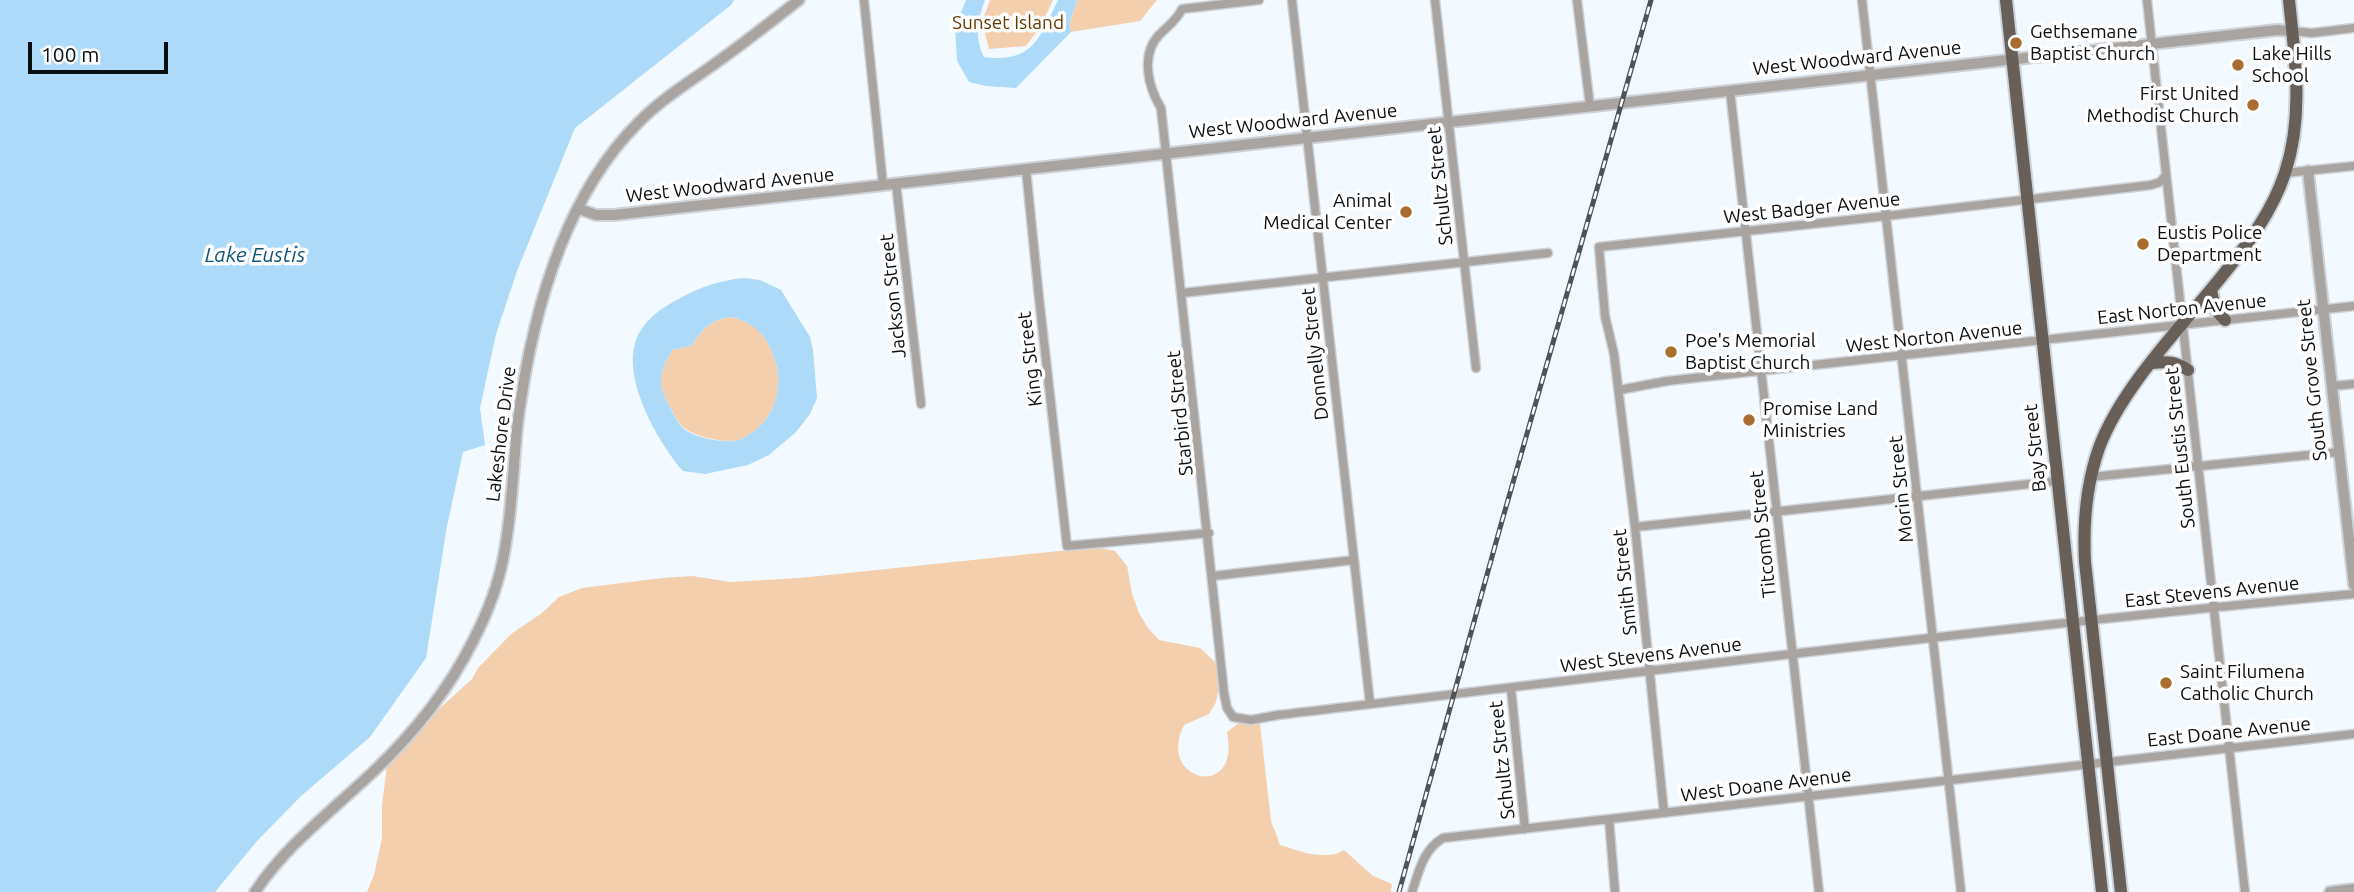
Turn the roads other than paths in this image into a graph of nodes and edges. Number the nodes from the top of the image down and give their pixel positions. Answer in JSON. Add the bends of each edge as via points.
{"nodes":[{"id":1,"x":799,"y":0,"type":"edge"},
{"id":2,"x":864,"y":0,"type":"edge"},
{"id":3,"x":1259,"y":0,"type":"edge"},
{"id":4,"x":1292,"y":0,"type":"edge"},
{"id":5,"x":1435,"y":0,"type":"edge"},
{"id":6,"x":1577,"y":0,"type":"edge"},
{"id":7,"x":1862,"y":0,"type":"edge"},
{"id":8,"x":2006,"y":0,"type":"edge"},
{"id":9,"x":2147,"y":0,"type":"edge"},
{"id":10,"x":2289,"y":0,"type":"edge"},
{"id":11,"x":2354,"y":28,"type":"edge"},
{"id":12,"x":2292,"y":31,"type":"junction"},
{"id":13,"x":2152,"y":43,"type":"junction"},
{"id":14,"x":2012,"y":58,"type":"junction"},
{"id":15,"x":1871,"y":74,"type":"junction"},
{"id":16,"x":1730,"y":90,"type":"junction"},
{"id":17,"x":1590,"y":106,"type":"junction"},
{"id":18,"x":1449,"y":121,"type":"junction"},
{"id":19,"x":1308,"y":137,"type":"junction"},
{"id":20,"x":1167,"y":153,"type":"junction"},
{"id":21,"x":2354,"y":166,"type":"edge"},
{"id":22,"x":1026,"y":169,"type":"junction"},
{"id":23,"x":2308,"y":171,"type":"junction"},
{"id":24,"x":2285,"y":173,"type":"junction"},
{"id":25,"x":2166,"y":176,"type":"junction"},
{"id":26,"x":896,"y":183,"type":"junction"},
{"id":27,"x":883,"y":185,"type":"junction"},
{"id":28,"x":2028,"y":200,"type":"junction"},
{"id":29,"x":579,"y":209,"type":"junction"},
{"id":30,"x":1886,"y":216,"type":"junction"},
{"id":31,"x":1745,"y":231,"type":"junction"},
{"id":32,"x":1599,"y":247,"type":"joint"},
{"id":33,"x":1548,"y":253,"type":"dead end"},
{"id":34,"x":1465,"y":262,"type":"junction"},
{"id":35,"x":1323,"y":279,"type":"junction"},
{"id":36,"x":2211,"y":290,"type":"junction"},
{"id":37,"x":1182,"y":293,"type":"junction"},
{"id":38,"x":2354,"y":306,"type":"edge"},
{"id":39,"x":2323,"y":309,"type":"junction"},
{"id":40,"x":2225,"y":320,"type":"junction"},
{"id":41,"x":2182,"y":325,"type":"junction"},
{"id":42,"x":2043,"y":341,"type":"junction"},
{"id":43,"x":1901,"y":357,"type":"junction"},
{"id":44,"x":2152,"y":363,"type":"junction"},
{"id":45,"x":1476,"y":368,"type":"dead end"},
{"id":46,"x":2188,"y":370,"type":"junction"},
{"id":47,"x":1761,"y":372,"type":"junction"},
{"id":48,"x":2354,"y":384,"type":"edge"},
{"id":49,"x":2332,"y":386,"type":"junction"},
{"id":50,"x":1619,"y":390,"type":"junction"},
{"id":51,"x":921,"y":404,"type":"dead end"},
{"id":52,"x":2339,"y":452,"type":"junction"},
{"id":53,"x":2199,"y":466,"type":"junction"},
{"id":54,"x":2091,"y":477,"type":"junction"},
{"id":55,"x":2057,"y":481,"type":"junction"},
{"id":56,"x":1917,"y":497,"type":"junction"},
{"id":57,"x":1777,"y":512,"type":"junction"},
{"id":58,"x":2351,"y":526,"type":"edge"},
{"id":59,"x":1635,"y":527,"type":"junction"},
{"id":60,"x":1209,"y":533,"type":"junction"},
{"id":61,"x":1354,"y":560,"type":"junction"},
{"id":62,"x":1213,"y":576,"type":"junction"},
{"id":63,"x":2354,"y":585,"type":"edge"},
{"id":64,"x":2354,"y":594,"type":"edge"},
{"id":65,"x":2214,"y":607,"type":"junction"},
{"id":66,"x":2091,"y":620,"type":"junction"},
{"id":67,"x":2073,"y":622,"type":"junction"},
{"id":68,"x":1933,"y":639,"type":"junction"},
{"id":69,"x":1792,"y":655,"type":"junction"},
{"id":70,"x":1651,"y":671,"type":"junction"},
{"id":71,"x":1511,"y":688,"type":"junction"},
{"id":72,"x":1370,"y":704,"type":"junction"},
{"id":73,"x":1233,"y":717,"type":"joint"},
{"id":74,"x":2354,"y":734,"type":"edge"},
{"id":75,"x":2230,"y":747,"type":"junction"},
{"id":76,"x":2107,"y":761,"type":"junction"},
{"id":77,"x":2088,"y":763,"type":"junction"},
{"id":78,"x":1948,"y":780,"type":"junction"},
{"id":79,"x":1808,"y":795,"type":"junction"},
{"id":80,"x":1664,"y":813,"type":"junction"},
{"id":81,"x":1609,"y":819,"type":"junction"},
{"id":82,"x":1525,"y":829,"type":"junction"},
{"id":83,"x":2354,"y":889,"type":"edge"},
{"id":84,"x":255,"y":892,"type":"edge"},
{"id":85,"x":1412,"y":892,"type":"edge"},
{"id":86,"x":1615,"y":892,"type":"edge"},
{"id":87,"x":1819,"y":892,"type":"edge"},
{"id":88,"x":1962,"y":892,"type":"edge"},
{"id":89,"x":2102,"y":892,"type":"edge"},
{"id":90,"x":2121,"y":892,"type":"edge"},
{"id":91,"x":2245,"y":892,"type":"edge"},
{"id":92,"x":2330,"y":892,"type":"edge"}],
"edges":[{"from":1,"to":29,"type":"street","name":"Lakeshore Drive","via":[[640,120],[607,159]]},
{"from":2,"to":27,"type":"street"},
{"from":3,"to":20,"type":"street","name":"Starbird Street","via":[[1182,9],[1173,25],[1159,35],[1150,51],[1150,83],[1159,104]]},
{"from":4,"to":19,"type":"street","name":"Donnelly Street"},
{"from":5,"to":18,"type":"street","name":"Schultz Street"},
{"from":6,"to":17,"type":"street"},
{"from":7,"to":15,"type":"street","name":"Morin Street"},
{"from":8,"to":14,"type":"main road","name":"Bay Street"},
{"from":9,"to":13,"type":"street","name":"South Eustis Street"},
{"from":10,"to":12,"type":"main road"},
{"from":11,"to":12,"type":"street"},
{"from":12,"to":13,"type":"street","name":"West Woodward Avenue"},
{"from":12,"to":24,"type":"main road","via":[[2298,108]]},
{"from":13,"to":14,"type":"street","name":"West Woodward Avenue"},
{"from":13,"to":25,"type":"street","name":"South Eustis Street"},
{"from":14,"to":15,"type":"street","name":"West Woodward Avenue"},
{"from":14,"to":28,"type":"main road","name":"Bay Street"},
{"from":15,"to":16,"type":"street","name":"West Woodward Avenue"},
{"from":15,"to":30,"type":"street","name":"Morin Street"},
{"from":16,"to":17,"type":"street","name":"West Woodward Avenue"},
{"from":16,"to":31,"type":"street","name":"Titcomb Street"},
{"from":17,"to":18,"type":"street","name":"West Woodward Avenue"},
{"from":18,"to":19,"type":"street","name":"West Woodward Avenue"},
{"from":18,"to":34,"type":"street","name":"Schultz Street"},
{"from":19,"to":20,"type":"street","name":"West Woodward Avenue"},
{"from":19,"to":35,"type":"street","name":"Donnelly Street"},
{"from":20,"to":22,"type":"street","name":"West Woodward Avenue"},
{"from":20,"to":37,"type":"street","name":"Starbird Street"},
{"from":21,"to":23,"type":"street"},
{"from":22,"to":26,"type":"street","name":"West Woodward Avenue"},
{"from":22,"to":60,"type":"street","name":"King Street","via":[[1068,546]]},
{"from":23,"to":24,"type":"street"},
{"from":23,"to":39,"type":"street","name":"South Grove Street"},
{"from":24,"to":36,"type":"main road","via":[[2257,230]]},
{"from":25,"to":28,"type":"street","name":"West Badger Avenue","via":[[2151,185]]},
{"from":25,"to":41,"type":"street","name":"South Eustis Street"},
{"from":26,"to":27,"type":"street","name":"West Woodward Avenue"},
{"from":26,"to":51,"type":"street","name":"Jackson Street"},
{"from":27,"to":29,"type":"street","name":"West Woodward Avenue","via":[[614,215]]},
{"from":28,"to":30,"type":"street","name":"West Badger Avenue"},
{"from":28,"to":42,"type":"main road","name":"Bay Street"},
{"from":29,"to":84,"type":"street","name":"Lakeshore Drive","via":[[535,324],[504,554],[473,642],[406,739],[286,854]]},
{"from":30,"to":31,"type":"street","name":"West Badger Avenue"},
{"from":30,"to":43,"type":"street","name":"Morin Street"},
{"from":31,"to":32,"type":"street","name":"West Badger Avenue"},
{"from":31,"to":47,"type":"street","name":"Titcomb Street"},
{"from":32,"to":50,"type":"street","name":"Smith Street","via":[[1605,316]]},
{"from":33,"to":34,"type":"street"},
{"from":34,"to":35,"type":"street"},
{"from":34,"to":45,"type":"street","name":"Schultz Street"},
{"from":35,"to":37,"type":"street"},
{"from":35,"to":61,"type":"street","name":"Donnelly Street"},
{"from":36,"to":40,"type":"main road","via":[[2215,309]]},
{"from":36,"to":41,"type":"main road"},
{"from":37,"to":60,"type":"street","name":"Starbird Street"},
{"from":38,"to":39,"type":"street","name":"East Norton Avenue"},
{"from":39,"to":40,"type":"street","name":"East Norton Avenue"},
{"from":39,"to":49,"type":"street","name":"South Grove Street"},
{"from":40,"to":41,"type":"street","name":"East Norton Avenue"},
{"from":41,"to":42,"type":"street","name":"East Norton Avenue"},
{"from":41,"to":44,"type":"main road"},
{"from":41,"to":46,"type":"street","name":"South Eustis Street"},
{"from":42,"to":43,"type":"street","name":"West Norton Avenue"},
{"from":42,"to":55,"type":"main road","name":"Bay Street"},
{"from":43,"to":47,"type":"street","name":"West Norton Avenue"},
{"from":43,"to":56,"type":"street","name":"Morin Street"},
{"from":44,"to":46,"type":"main road","via":[[2178,363]]},
{"from":44,"to":54,"type":"main road","via":[[2115,414]]},
{"from":46,"to":53,"type":"street","name":"South Eustis Street"},
{"from":47,"to":50,"type":"street","name":"West Norton Avenue"},
{"from":47,"to":57,"type":"street","name":"Titcomb Street"},
{"from":48,"to":49,"type":"street"},
{"from":49,"to":52,"type":"street","name":"South Grove Street"},
{"from":50,"to":59,"type":"street","name":"Smith Street"},
{"from":52,"to":53,"type":"street"},
{"from":52,"to":58,"type":"street","name":"South Grove Street"},
{"from":53,"to":54,"type":"street"},
{"from":53,"to":65,"type":"street","name":"South Eustis Street"},
{"from":54,"to":66,"type":"main road","via":[[2085,562]]},
{"from":55,"to":56,"type":"street"},
{"from":55,"to":67,"type":"main road","name":"Bay Street"},
{"from":56,"to":57,"type":"street"},
{"from":56,"to":68,"type":"street","name":"Morin Street"},
{"from":57,"to":59,"type":"street"},
{"from":57,"to":69,"type":"street","name":"Titcomb Street"},
{"from":58,"to":63,"type":"street","name":"South Grove Street"},
{"from":59,"to":70,"type":"street","name":"Smith Street"},
{"from":60,"to":62,"type":"street","name":"Starbird Street"},
{"from":61,"to":62,"type":"street"},
{"from":61,"to":72,"type":"street","name":"Donnelly Street"},
{"from":62,"to":73,"type":"street","name":"Starbird Street","via":[[1224,693]]},
{"from":64,"to":65,"type":"street","name":"East Stevens Avenue"},
{"from":65,"to":66,"type":"street","name":"East Stevens Avenue"},
{"from":65,"to":75,"type":"street","name":"South Eustis Street"},
{"from":66,"to":67,"type":"street","name":"East Stevens Avenue"},
{"from":66,"to":76,"type":"main road"},
{"from":67,"to":68,"type":"street","name":"West Stevens Avenue"},
{"from":67,"to":77,"type":"main road","name":"Bay Street"},
{"from":68,"to":69,"type":"street","name":"West Stevens Avenue"},
{"from":68,"to":78,"type":"street","name":"Morin Street"},
{"from":69,"to":70,"type":"street","name":"West Stevens Avenue"},
{"from":69,"to":79,"type":"street","name":"Titcomb Street"},
{"from":70,"to":71,"type":"street","name":"West Stevens Avenue"},
{"from":70,"to":80,"type":"street","name":"Smith Street"},
{"from":71,"to":72,"type":"street","name":"West Stevens Avenue"},
{"from":71,"to":82,"type":"street","name":"Schultz Street"},
{"from":72,"to":73,"type":"street","name":"West Stevens Avenue","via":[[1251,720]]},
{"from":74,"to":75,"type":"street","name":"East Doane Avenue"},
{"from":75,"to":76,"type":"street","name":"East Doane Avenue"},
{"from":75,"to":91,"type":"street","name":"South Eustis Street"},
{"from":76,"to":77,"type":"street","name":"West Doane Avenue"},
{"from":76,"to":90,"type":"main road"},
{"from":77,"to":78,"type":"street","name":"West Doane Avenue"},
{"from":77,"to":89,"type":"main road","name":"Bay Street"},
{"from":78,"to":79,"type":"street","name":"West Doane Avenue"},
{"from":78,"to":88,"type":"street","name":"Morin Street"},
{"from":79,"to":80,"type":"street","name":"West Doane Avenue"},
{"from":79,"to":87,"type":"street","name":"Titcomb Street"},
{"from":80,"to":81,"type":"street","name":"West Doane Avenue"},
{"from":81,"to":82,"type":"street","name":"West Doane Avenue"},
{"from":81,"to":86,"type":"street"},
{"from":82,"to":85,"type":"street","name":"West Doane Avenue","via":[[1443,838],[1431,845]]},
{"from":83,"to":92,"type":"street"}]}
